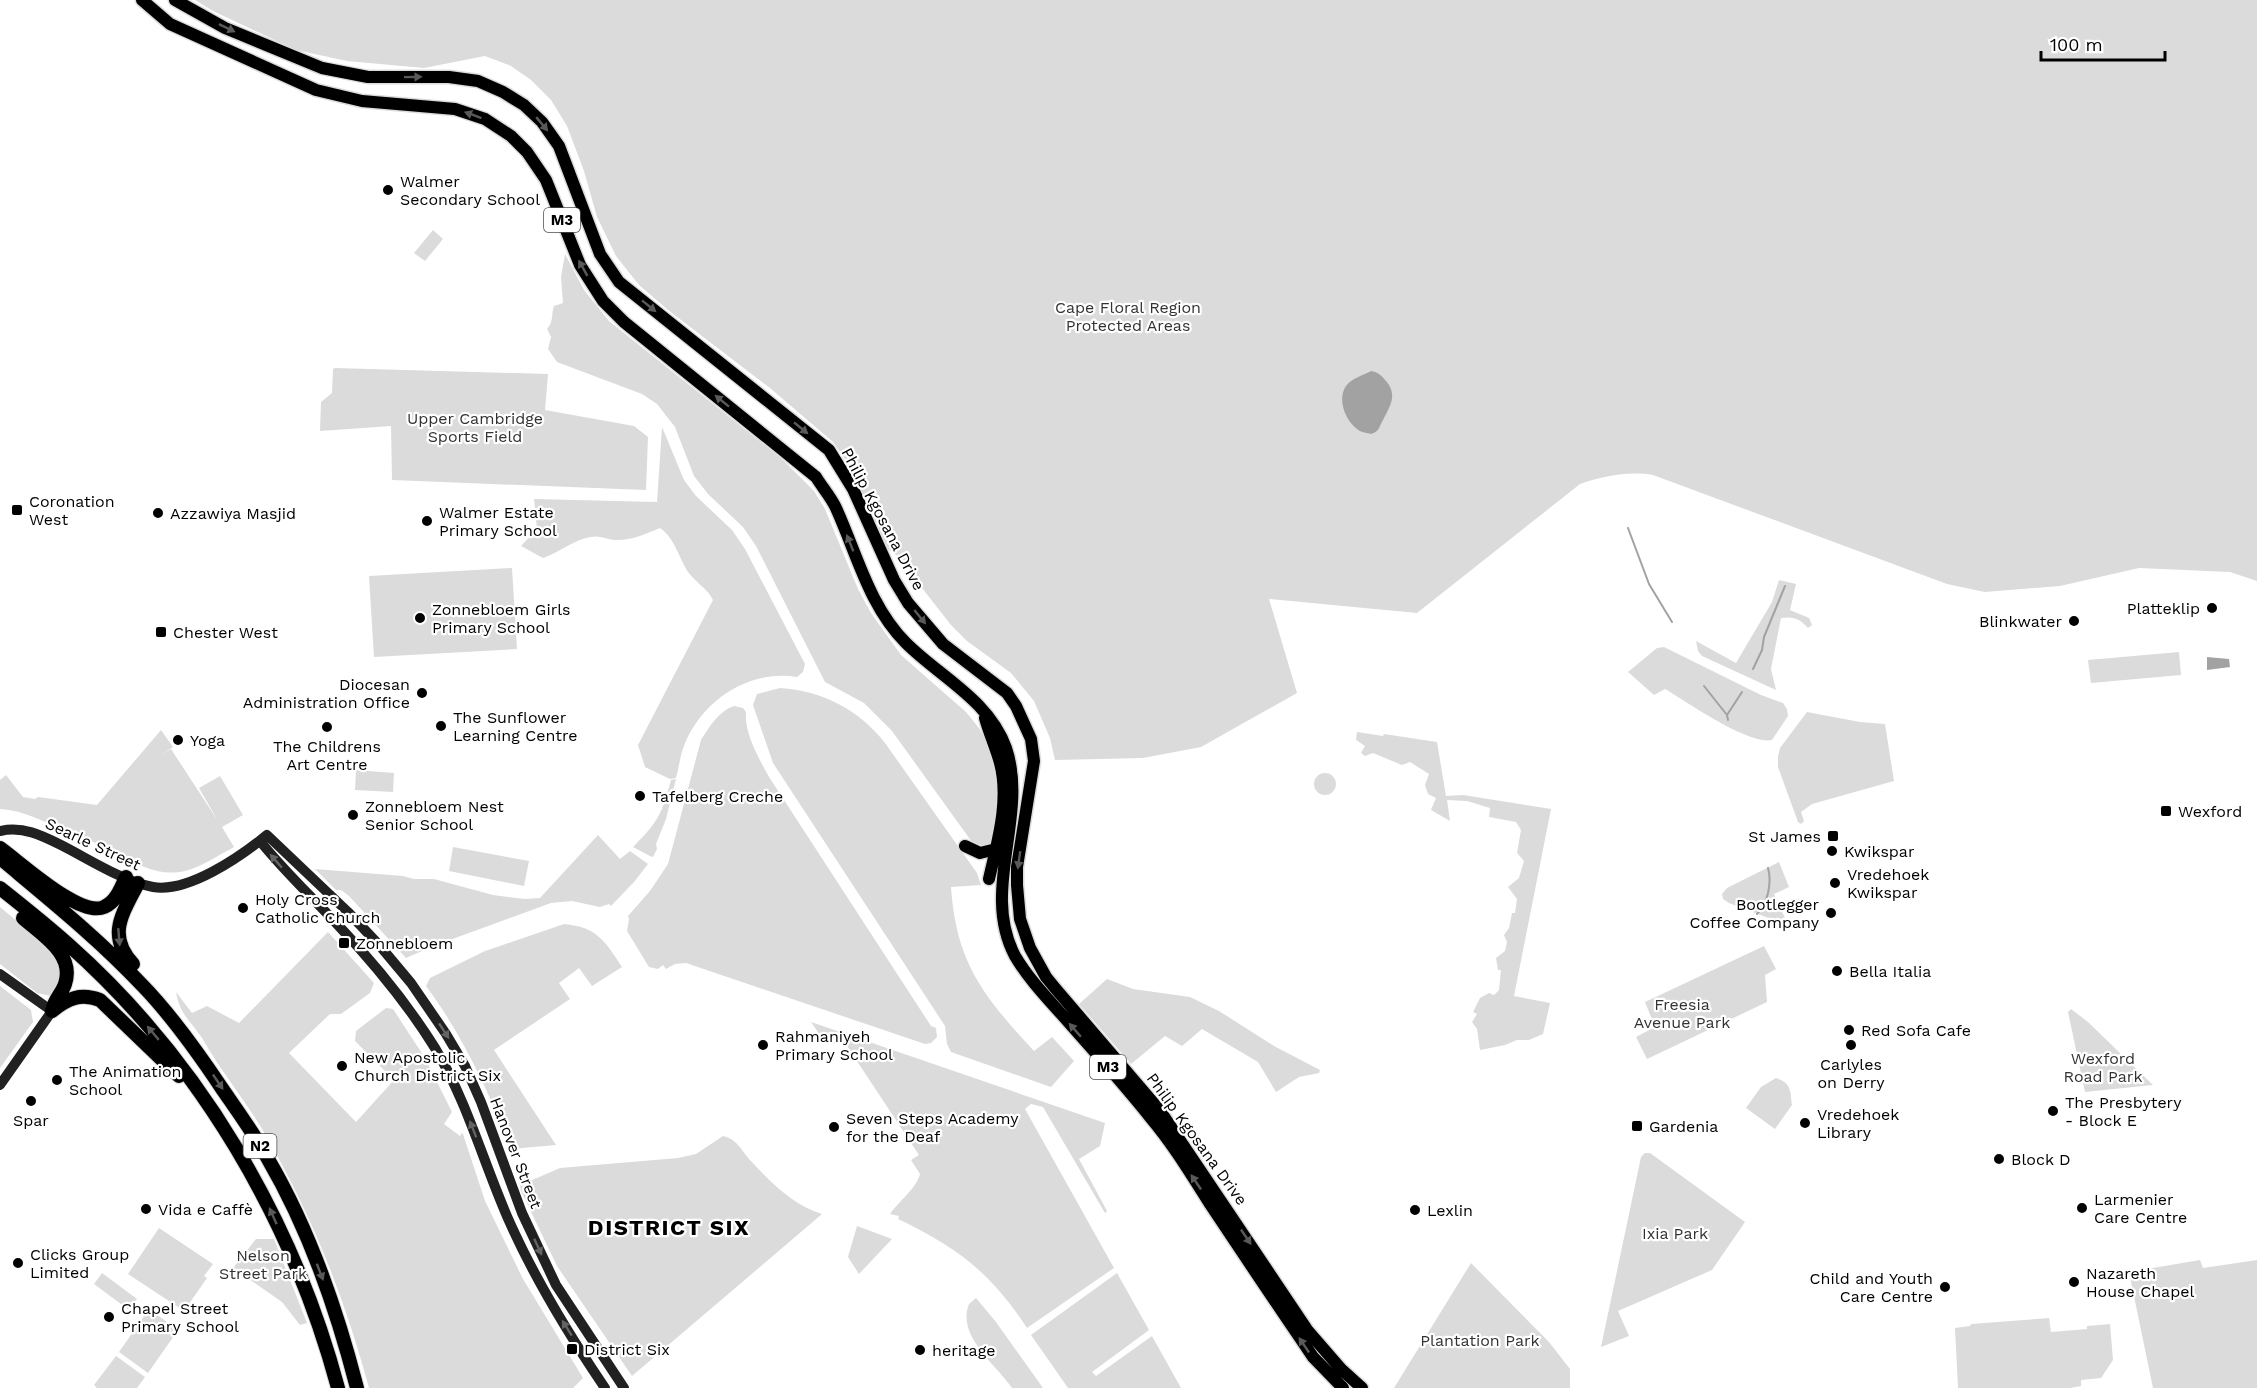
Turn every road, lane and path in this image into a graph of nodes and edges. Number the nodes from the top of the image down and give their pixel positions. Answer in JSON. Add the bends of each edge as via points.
{"nodes":[{"id":1,"x":142,"y":0,"type":"edge"},
{"id":2,"x":175,"y":0,"type":"edge"},
{"id":3,"x":983,"y":711,"type":"junction"},
{"id":4,"x":0,"y":831,"type":"edge"},
{"id":5,"x":263,"y":838,"type":"junction"},
{"id":6,"x":965,"y":846,"type":"dead end"},
{"id":7,"x":996,"y":849,"type":"junction"},
{"id":8,"x":3,"y":855,"type":"edge"},
{"id":9,"x":989,"y":879,"type":"dead end"},
{"id":10,"x":132,"y":880,"type":"junction"},
{"id":11,"x":0,"y":888,"type":"edge"},
{"id":12,"x":0,"y":897,"type":"edge"},
{"id":13,"x":0,"y":974,"type":"edge"},
{"id":14,"x":52,"y":1011,"type":"junction"},
{"id":15,"x":205,"y":1062,"type":"junction"},
{"id":16,"x":0,"y":1085,"type":"edge"},
{"id":17,"x":225,"y":1130,"type":"junction"},
{"id":18,"x":338,"y":1388,"type":"edge"},
{"id":19,"x":357,"y":1388,"type":"edge"},
{"id":20,"x":605,"y":1388,"type":"edge"},
{"id":21,"x":624,"y":1388,"type":"edge"},
{"id":22,"x":1343,"y":1388,"type":"edge"},
{"id":23,"x":1362,"y":1388,"type":"edge"}],
"edges":[{"from":3,"to":1,"type":"main road","name":"Philip Kgosana Drive","number":"M3","one_way":true,"via":[[907,644],[888,622],[869,588],[835,505],[816,477],[624,322],[603,300],[580,265],[546,180],[511,136],[455,109],[362,101],[316,90],[170,24]]},
{"from":2,"to":23,"type":"main road","name":"Philip Kgosana Drive","number":"M3","one_way":true,"via":[[225,28],[322,68],[368,77],[478,81],[524,105],[559,146],[600,254],[619,282],[828,450],[853,489],[908,603],[943,644],[1007,693],[1032,739],[1033,777],[1017,867],[1024,932],[1038,964],[1161,1112],[1308,1331]]},
{"from":3,"to":7,"type":"main road","via":[[1004,784]]},
{"from":22,"to":3,"type":"main road","name":"Philip Kgosana Drive","number":"M3","one_way":true,"via":[[1313,1357],[1152,1119],[1016,957],[1003,923],[1002,897],[1013,803],[1012,776],[999,733]]},
{"from":4,"to":10,"type":"street","name":"Searle Street","via":[[39,834]]},
{"from":5,"to":10,"type":"street","name":"Searle Street","via":[[186,884],[160,888]]},
{"from":20,"to":5,"type":"street","name":"Hanover Street","one_way":true,"via":[[533,1272],[509,1222],[466,1108],[436,1050],[388,982],[293,881]]},
{"from":5,"to":21,"type":"street","name":"Hanover Street","one_way":true,"via":[[348,912],[380,946],[446,1034],[481,1102],[522,1214],[556,1285]]},
{"from":6,"to":7,"type":"main road","via":[[980,853]]},
{"from":7,"to":9,"type":"main road"},
{"from":8,"to":10,"type":"highway","via":[[87,908],[107,905]]},
{"from":8,"to":15,"type":"highway","number":"N2","via":[[139,981]]},
{"from":10,"to":15,"type":"highway","one_way":true,"via":[[117,937],[123,953],[189,1031]]},
{"from":17,"to":11,"type":"highway","number":"N2","one_way":true,"via":[[167,1049],[110,985]]},
{"from":12,"to":14,"type":"highway","via":[[62,953],[68,975]]},
{"from":13,"to":14,"type":"street"},
{"from":14,"to":16,"type":"street"},
{"from":14,"to":17,"type":"highway","via":[[77,996],[100,1000],[176,1073]]},
{"from":15,"to":19,"type":"highway","number":"N2","one_way":true,"via":[[269,1160],[303,1231],[334,1310]]},
{"from":18,"to":17,"type":"highway","number":"N2","one_way":true,"via":[[303,1280],[270,1210]]}]}
